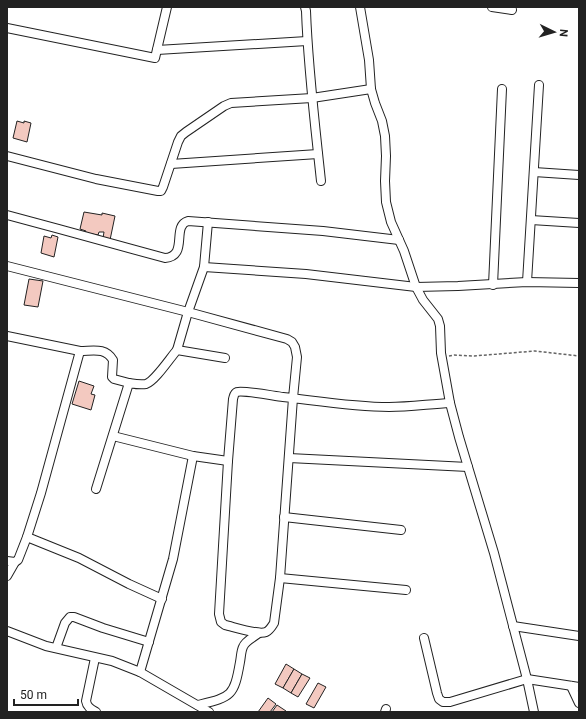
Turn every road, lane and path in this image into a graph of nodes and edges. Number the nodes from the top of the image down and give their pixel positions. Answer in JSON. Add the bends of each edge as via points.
{"nodes":[{"id":1,"x":167,"y":7,"type":"edge"},
{"id":2,"x":305,"y":7,"type":"edge"},
{"id":3,"x":360,"y":7,"type":"edge"},
{"id":4,"x":492,"y":7,"type":"edge"},
{"id":5,"x":512,"y":10,"type":"dead end"},
{"id":6,"x":7,"y":28,"type":"edge"},
{"id":7,"x":307,"y":41,"type":"junction"},
{"id":8,"x":157,"y":50,"type":"junction"},
{"id":9,"x":539,"y":85,"type":"dead end"},
{"id":10,"x":372,"y":89,"type":"junction"},
{"id":11,"x":502,"y":89,"type":"dead end"},
{"id":12,"x":312,"y":98,"type":"junction"},
{"id":13,"x":318,"y":154,"type":"junction"},
{"id":14,"x":7,"y":156,"type":"edge"},
{"id":15,"x":171,"y":164,"type":"junction"},
{"id":16,"x":534,"y":172,"type":"junction"},
{"id":17,"x":579,"y":175,"type":"edge"},
{"id":18,"x":321,"y":181,"type":"dead end"},
{"id":19,"x":7,"y":214,"type":"edge"},
{"id":20,"x":531,"y":220,"type":"junction"},
{"id":21,"x":208,"y":222,"type":"junction"},
{"id":22,"x":579,"y":223,"type":"edge"},
{"id":23,"x":399,"y":240,"type":"junction"},
{"id":24,"x":7,"y":266,"type":"edge"},
{"id":25,"x":204,"y":267,"type":"junction"},
{"id":26,"x":527,"y":282,"type":"junction"},
{"id":27,"x":579,"y":283,"type":"edge"},
{"id":28,"x":493,"y":285,"type":"junction"},
{"id":29,"x":416,"y":287,"type":"junction"},
{"id":30,"x":188,"y":312,"type":"junction"},
{"id":31,"x":7,"y":336,"type":"edge"},
{"id":32,"x":177,"y":350,"type":"junction"},
{"id":33,"x":80,"y":351,"type":"junction"},
{"id":34,"x":579,"y":356,"type":"edge"},
{"id":35,"x":225,"y":358,"type":"dead end"},
{"id":36,"x":442,"y":358,"type":"junction"},
{"id":37,"x":129,"y":383,"type":"junction"},
{"id":38,"x":293,"y":398,"type":"junction"},
{"id":39,"x":450,"y":403,"type":"junction"},
{"id":40,"x":113,"y":436,"type":"junction"},
{"id":41,"x":194,"y":456,"type":"junction"},
{"id":42,"x":289,"y":458,"type":"junction"},
{"id":43,"x":228,"y":462,"type":"junction"},
{"id":44,"x":468,"y":467,"type":"junction"},
{"id":45,"x":96,"y":489,"type":"dead end"},
{"id":46,"x":284,"y":517,"type":"junction"},
{"id":47,"x":401,"y":530,"type":"dead end"},
{"id":48,"x":27,"y":537,"type":"junction"},
{"id":49,"x":11,"y":561,"type":"edge"},
{"id":50,"x":7,"y":576,"type":"edge"},
{"id":51,"x":280,"y":578,"type":"junction"},
{"id":52,"x":406,"y":590,"type":"dead end"},
{"id":53,"x":162,"y":599,"type":"junction"},
{"id":54,"x":513,"y":626,"type":"junction"},
{"id":55,"x":7,"y":631,"type":"edge"},
{"id":56,"x":260,"y":633,"type":"junction"},
{"id":57,"x":579,"y":636,"type":"edge"},
{"id":58,"x":424,"y":638,"type":"dead end"},
{"id":59,"x":150,"y":642,"type":"junction"},
{"id":60,"x":56,"y":648,"type":"junction"},
{"id":61,"x":95,"y":658,"type":"junction"},
{"id":62,"x":140,"y":672,"type":"junction"},
{"id":63,"x":527,"y":679,"type":"junction"},
{"id":64,"x":575,"y":687,"type":"edge"},
{"id":65,"x":579,"y":704,"type":"edge"},
{"id":66,"x":198,"y":705,"type":"junction"},
{"id":67,"x":96,"y":712,"type":"edge"},
{"id":68,"x":208,"y":712,"type":"edge"},
{"id":69,"x":534,"y":712,"type":"edge"}],
"edges":[{"from":1,"to":8,"type":"street"},
{"from":2,"to":7,"type":"street"},
{"from":3,"to":10,"type":"street"},
{"from":4,"to":5,"type":"street"},
{"from":6,"to":8,"type":"street","via":[[155,58]]},
{"from":7,"to":8,"type":"street"},
{"from":7,"to":12,"type":"street"},
{"from":9,"to":16,"type":"street"},
{"from":10,"to":12,"type":"street"},
{"from":10,"to":23,"type":"street","via":[[385,136],[386,202]]},
{"from":11,"to":28,"type":"street"},
{"from":12,"to":13,"type":"street"},
{"from":12,"to":15,"type":"street","via":[[231,103],[224,106],[181,136]]},
{"from":13,"to":15,"type":"street"},
{"from":13,"to":18,"type":"street"},
{"from":14,"to":15,"type":"street","via":[[158,192],[163,189]]},
{"from":16,"to":17,"type":"street"},
{"from":16,"to":20,"type":"street"},
{"from":19,"to":21,"type":"street","via":[[165,258],[176,253],[182,224],[188,221]]},
{"from":20,"to":22,"type":"street"},
{"from":20,"to":26,"type":"street"},
{"from":21,"to":23,"type":"street"},
{"from":21,"to":25,"type":"street"},
{"from":23,"to":29,"type":"street"},
{"from":24,"to":30,"type":"street"},
{"from":25,"to":29,"type":"street","via":[[306,274]]},
{"from":25,"to":30,"type":"street"},
{"from":26,"to":27,"type":"street"},
{"from":26,"to":28,"type":"street"},
{"from":28,"to":29,"type":"street"},
{"from":29,"to":36,"type":"street","via":[[438,319]]},
{"from":30,"to":32,"type":"street"},
{"from":30,"to":38,"type":"street","via":[[292,342],[296,357]]},
{"from":31,"to":33,"type":"street"},
{"from":32,"to":35,"type":"street"},
{"from":32,"to":37,"type":"street","via":[[146,384]]},
{"from":33,"to":37,"type":"street","via":[[106,352],[113,360],[114,379]]},
{"from":33,"to":48,"type":"street"},
{"from":34,"to":36,"type":"path","via":[[535,351],[454,355]]},
{"from":36,"to":39,"type":"street"},
{"from":37,"to":40,"type":"street"},
{"from":38,"to":39,"type":"street","via":[[389,407]]},
{"from":38,"to":42,"type":"street"},
{"from":38,"to":43,"type":"street","via":[[243,391],[235,394]]},
{"from":39,"to":44,"type":"street"},
{"from":40,"to":41,"type":"street"},
{"from":40,"to":45,"type":"street"},
{"from":41,"to":43,"type":"street"},
{"from":41,"to":53,"type":"street","via":[[174,559]]},
{"from":42,"to":44,"type":"street"},
{"from":42,"to":46,"type":"street"},
{"from":43,"to":56,"type":"street","via":[[219,618],[225,625]]},
{"from":44,"to":54,"type":"street"},
{"from":46,"to":47,"type":"street"},
{"from":46,"to":51,"type":"street"},
{"from":48,"to":49,"type":"street","via":[[18,560]]},
{"from":48,"to":53,"type":"street","via":[[79,558]]},
{"from":49,"to":50,"type":"street"},
{"from":51,"to":52,"type":"street"},
{"from":51,"to":56,"type":"street","via":[[274,623],[267,632]]},
{"from":53,"to":59,"type":"street"},
{"from":54,"to":57,"type":"street"},
{"from":54,"to":63,"type":"street"},
{"from":55,"to":60,"type":"street"},
{"from":56,"to":66,"type":"street","via":[[242,647],[237,679],[228,695]]},
{"from":58,"to":63,"type":"street","via":[[437,693],[443,702]]},
{"from":59,"to":60,"type":"street","via":[[74,617],[65,622]]},
{"from":59,"to":62,"type":"street"},
{"from":60,"to":61,"type":"street"},
{"from":61,"to":62,"type":"street"},
{"from":61,"to":67,"type":"street","via":[[86,701]]},
{"from":62,"to":66,"type":"street"},
{"from":63,"to":64,"type":"street"},
{"from":63,"to":69,"type":"street"},
{"from":64,"to":65,"type":"street"},
{"from":66,"to":68,"type":"street"}]}
